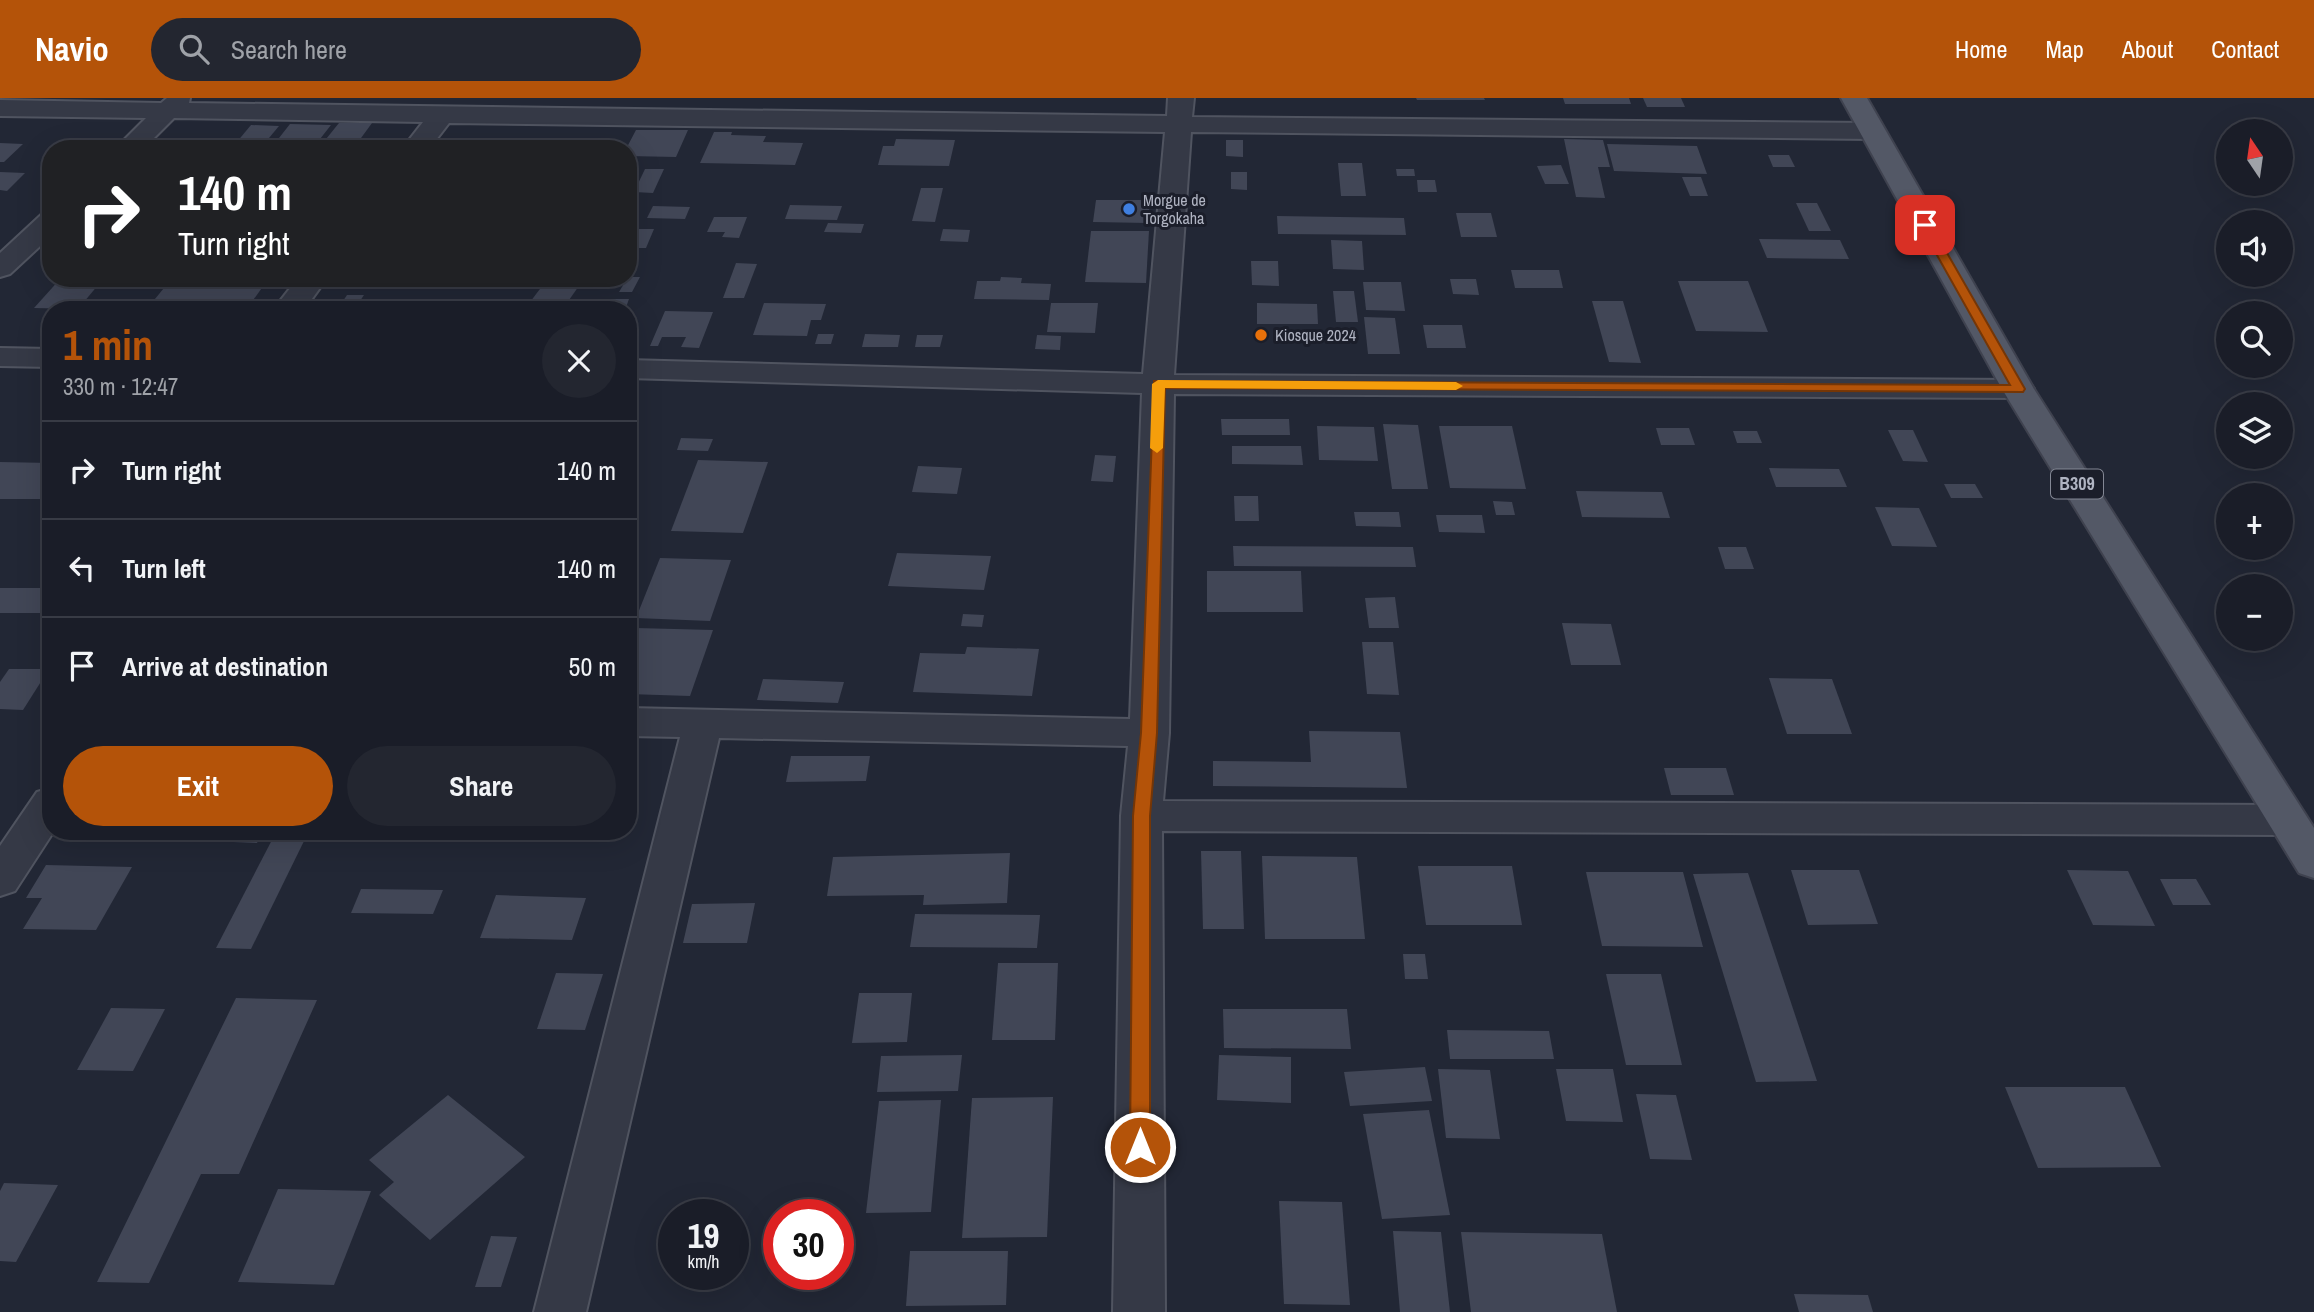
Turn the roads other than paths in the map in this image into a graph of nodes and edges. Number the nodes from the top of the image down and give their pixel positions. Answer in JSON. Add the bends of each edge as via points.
{"nodes":[{"id":1,"x":1854,"y":98,"type":"edge"},
{"id":2,"x":175,"y":104,"type":"edge"},
{"id":3,"x":0,"y":108,"type":"edge"},
{"id":4,"x":754,"y":109,"type":"edge"},
{"id":5,"x":1181,"y":111,"type":"edge"},
{"id":6,"x":442,"y":115,"type":"junction"},
{"id":7,"x":1872,"y":131,"type":"junction"},
{"id":8,"x":137,"y":140,"type":"edge"},
{"id":9,"x":422,"y":140,"type":"edge"},
{"id":10,"x":42,"y":229,"type":"edge"},
{"id":11,"x":0,"y":268,"type":"edge"},
{"id":12,"x":306,"y":287,"type":"edge"},
{"id":13,"x":295,"y":301,"type":"edge"},
{"id":14,"x":0,"y":357,"type":"edge"},
{"id":15,"x":42,"y":358,"type":"edge"},
{"id":16,"x":637,"y":369,"type":"edge"},
{"id":17,"x":1158,"y":384,"type":"junction"},
{"id":18,"x":2018,"y":389,"type":"junction"},
{"id":19,"x":637,"y":722,"type":"edge"},
{"id":20,"x":703,"y":723,"type":"junction"},
{"id":21,"x":1149,"y":733,"type":"junction"},
{"id":22,"x":1141,"y":816,"type":"junction"},
{"id":23,"x":42,"y":817,"type":"edge"},
{"id":24,"x":2285,"y":820,"type":"junction"},
{"id":25,"x":2314,"y":862,"type":"edge"},
{"id":26,"x":0,"y":880,"type":"edge"},
{"id":27,"x":560,"y":1312,"type":"edge"},
{"id":28,"x":1139,"y":1312,"type":"edge"}],
"edges":[{"from":1,"to":7,"type":"main road","number":"B309"},
{"from":2,"to":3,"type":"street"},
{"from":2,"to":6,"type":"street"},
{"from":2,"to":8,"type":"street"},
{"from":4,"to":5,"type":"street"},
{"from":4,"to":6,"type":"street"},
{"from":5,"to":7,"type":"street"},
{"from":5,"to":17,"type":"street"},
{"from":6,"to":9,"type":"street"},
{"from":7,"to":18,"type":"main road","number":"B309"},
{"from":10,"to":11,"type":"street"},
{"from":12,"to":13,"type":"street"},
{"from":14,"to":15,"type":"street"},
{"from":16,"to":17,"type":"street"},
{"from":17,"to":18,"type":"street"},
{"from":17,"to":21,"type":"street"},
{"from":18,"to":24,"type":"main road","number":"B309"},
{"from":19,"to":20,"type":"street"},
{"from":20,"to":21,"type":"street"},
{"from":20,"to":27,"type":"street"},
{"from":21,"to":22,"type":"street"},
{"from":22,"to":24,"type":"street"},
{"from":22,"to":28,"type":"street"},
{"from":23,"to":26,"type":"street"},
{"from":24,"to":25,"type":"main road","number":"B309"}]}
